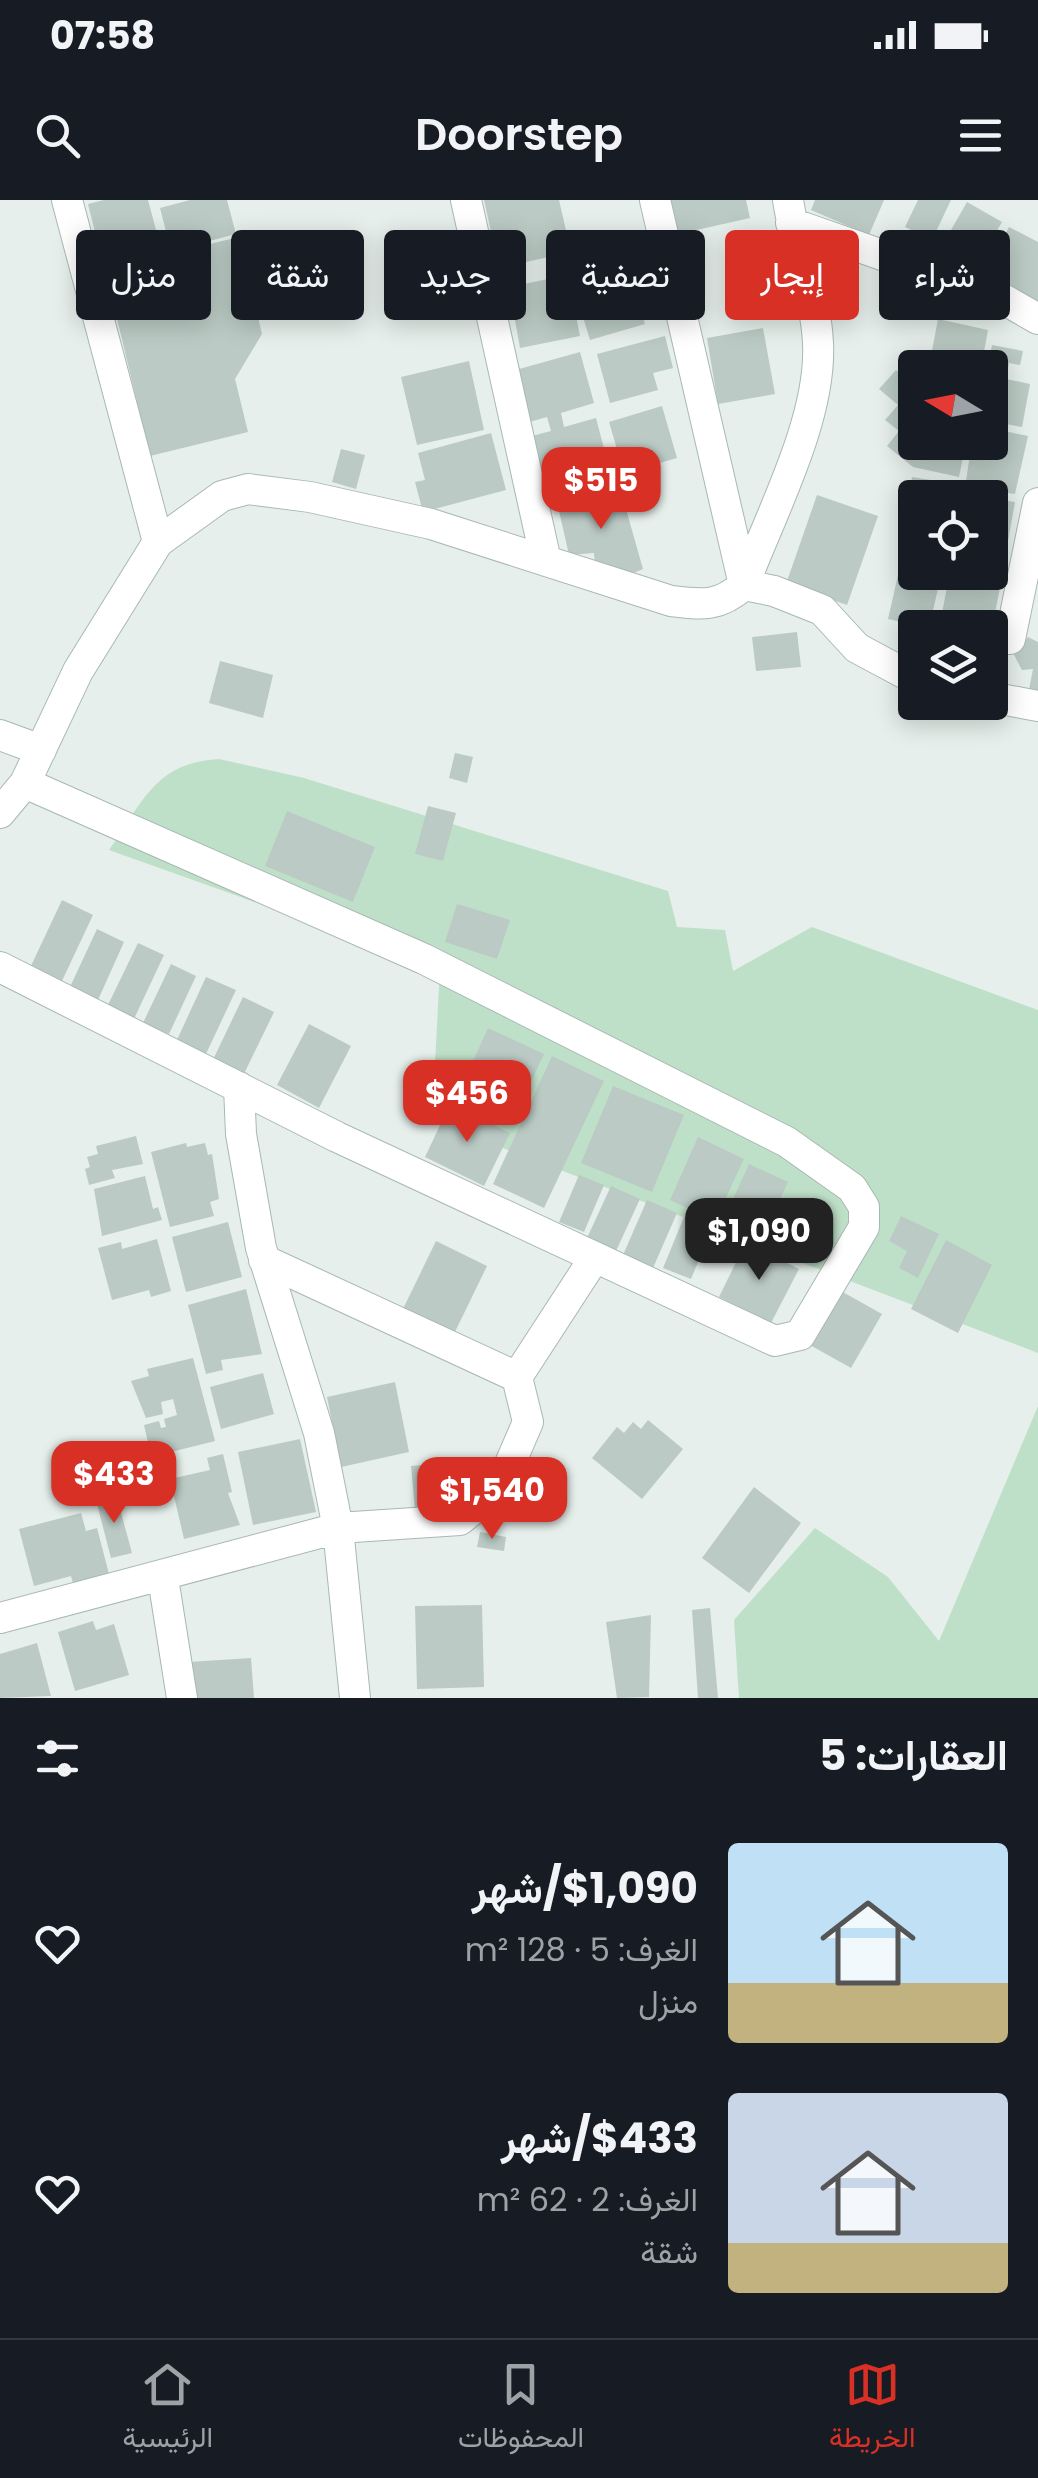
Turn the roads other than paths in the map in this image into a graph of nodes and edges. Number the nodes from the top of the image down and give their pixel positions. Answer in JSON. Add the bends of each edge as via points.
{"nodes":[{"id":1,"x":67,"y":200,"type":"edge"},
{"id":2,"x":466,"y":200,"type":"edge"},
{"id":3,"x":655,"y":200,"type":"edge"},
{"id":4,"x":789,"y":212,"type":"edge"},
{"id":5,"x":1038,"y":319,"type":"edge"},
{"id":6,"x":1038,"y":503,"type":"edge"},
{"id":7,"x":158,"y":542,"type":"junction"},
{"id":8,"x":546,"y":561,"type":"junction"},
{"id":9,"x":744,"y":585,"type":"junction"},
{"id":10,"x":1010,"y":639,"type":"dead end"},
{"id":11,"x":898,"y":670,"type":"edge"},
{"id":12,"x":1008,"y":700,"type":"edge"},
{"id":13,"x":1038,"y":706,"type":"edge"},
{"id":14,"x":0,"y":736,"type":"edge"},
{"id":15,"x":41,"y":750,"type":"junction"},
{"id":16,"x":25,"y":783,"type":"junction"},
{"id":17,"x":0,"y":813,"type":"edge"},
{"id":18,"x":0,"y":967,"type":"edge"},
{"id":19,"x":239,"y":1087,"type":"junction"},
{"id":20,"x":596,"y":1257,"type":"junction"},
{"id":21,"x":264,"y":1260,"type":"junction"},
{"id":22,"x":518,"y":1377,"type":"junction"},
{"id":23,"x":338,"y":1528,"type":"junction"},
{"id":24,"x":163,"y":1578,"type":"junction"},
{"id":25,"x":0,"y":1618,"type":"edge"},
{"id":26,"x":182,"y":1698,"type":"edge"},
{"id":27,"x":355,"y":1698,"type":"edge"}],
"edges":[{"from":1,"to":7,"type":"street"},
{"from":2,"to":8,"type":"street"},
{"from":3,"to":9,"type":"street"},
{"from":4,"to":5,"type":"street","via":[[996,295]]},
{"from":4,"to":9,"type":"street","via":[[818,341],[816,378]]},
{"from":6,"to":10,"type":"street"},
{"from":7,"to":8,"type":"street","via":[[222,496],[248,489],[432,524]]},
{"from":7,"to":15,"type":"street","via":[[78,670]]},
{"from":8,"to":9,"type":"street","via":[[671,601],[709,606]]},
{"from":9,"to":11,"type":"street","via":[[822,610],[856,648]]},
{"from":12,"to":13,"type":"street"},
{"from":14,"to":15,"type":"street"},
{"from":15,"to":16,"type":"street"},
{"from":16,"to":17,"type":"street"},
{"from":16,"to":20,"type":"street","via":[[424,959],[788,1142],[852,1188],[864,1207],[864,1227],[800,1336],[790,1341],[775,1341]]},
{"from":18,"to":19,"type":"street"},
{"from":19,"to":20,"type":"street"},
{"from":19,"to":21,"type":"street"},
{"from":20,"to":22,"type":"street"},
{"from":21,"to":22,"type":"street"},
{"from":21,"to":23,"type":"street","via":[[318,1433]]},
{"from":22,"to":23,"type":"street","via":[[528,1422],[500,1487],[460,1520]]},
{"from":23,"to":24,"type":"street"},
{"from":23,"to":27,"type":"street"},
{"from":24,"to":25,"type":"street"},
{"from":24,"to":26,"type":"street"}]}
